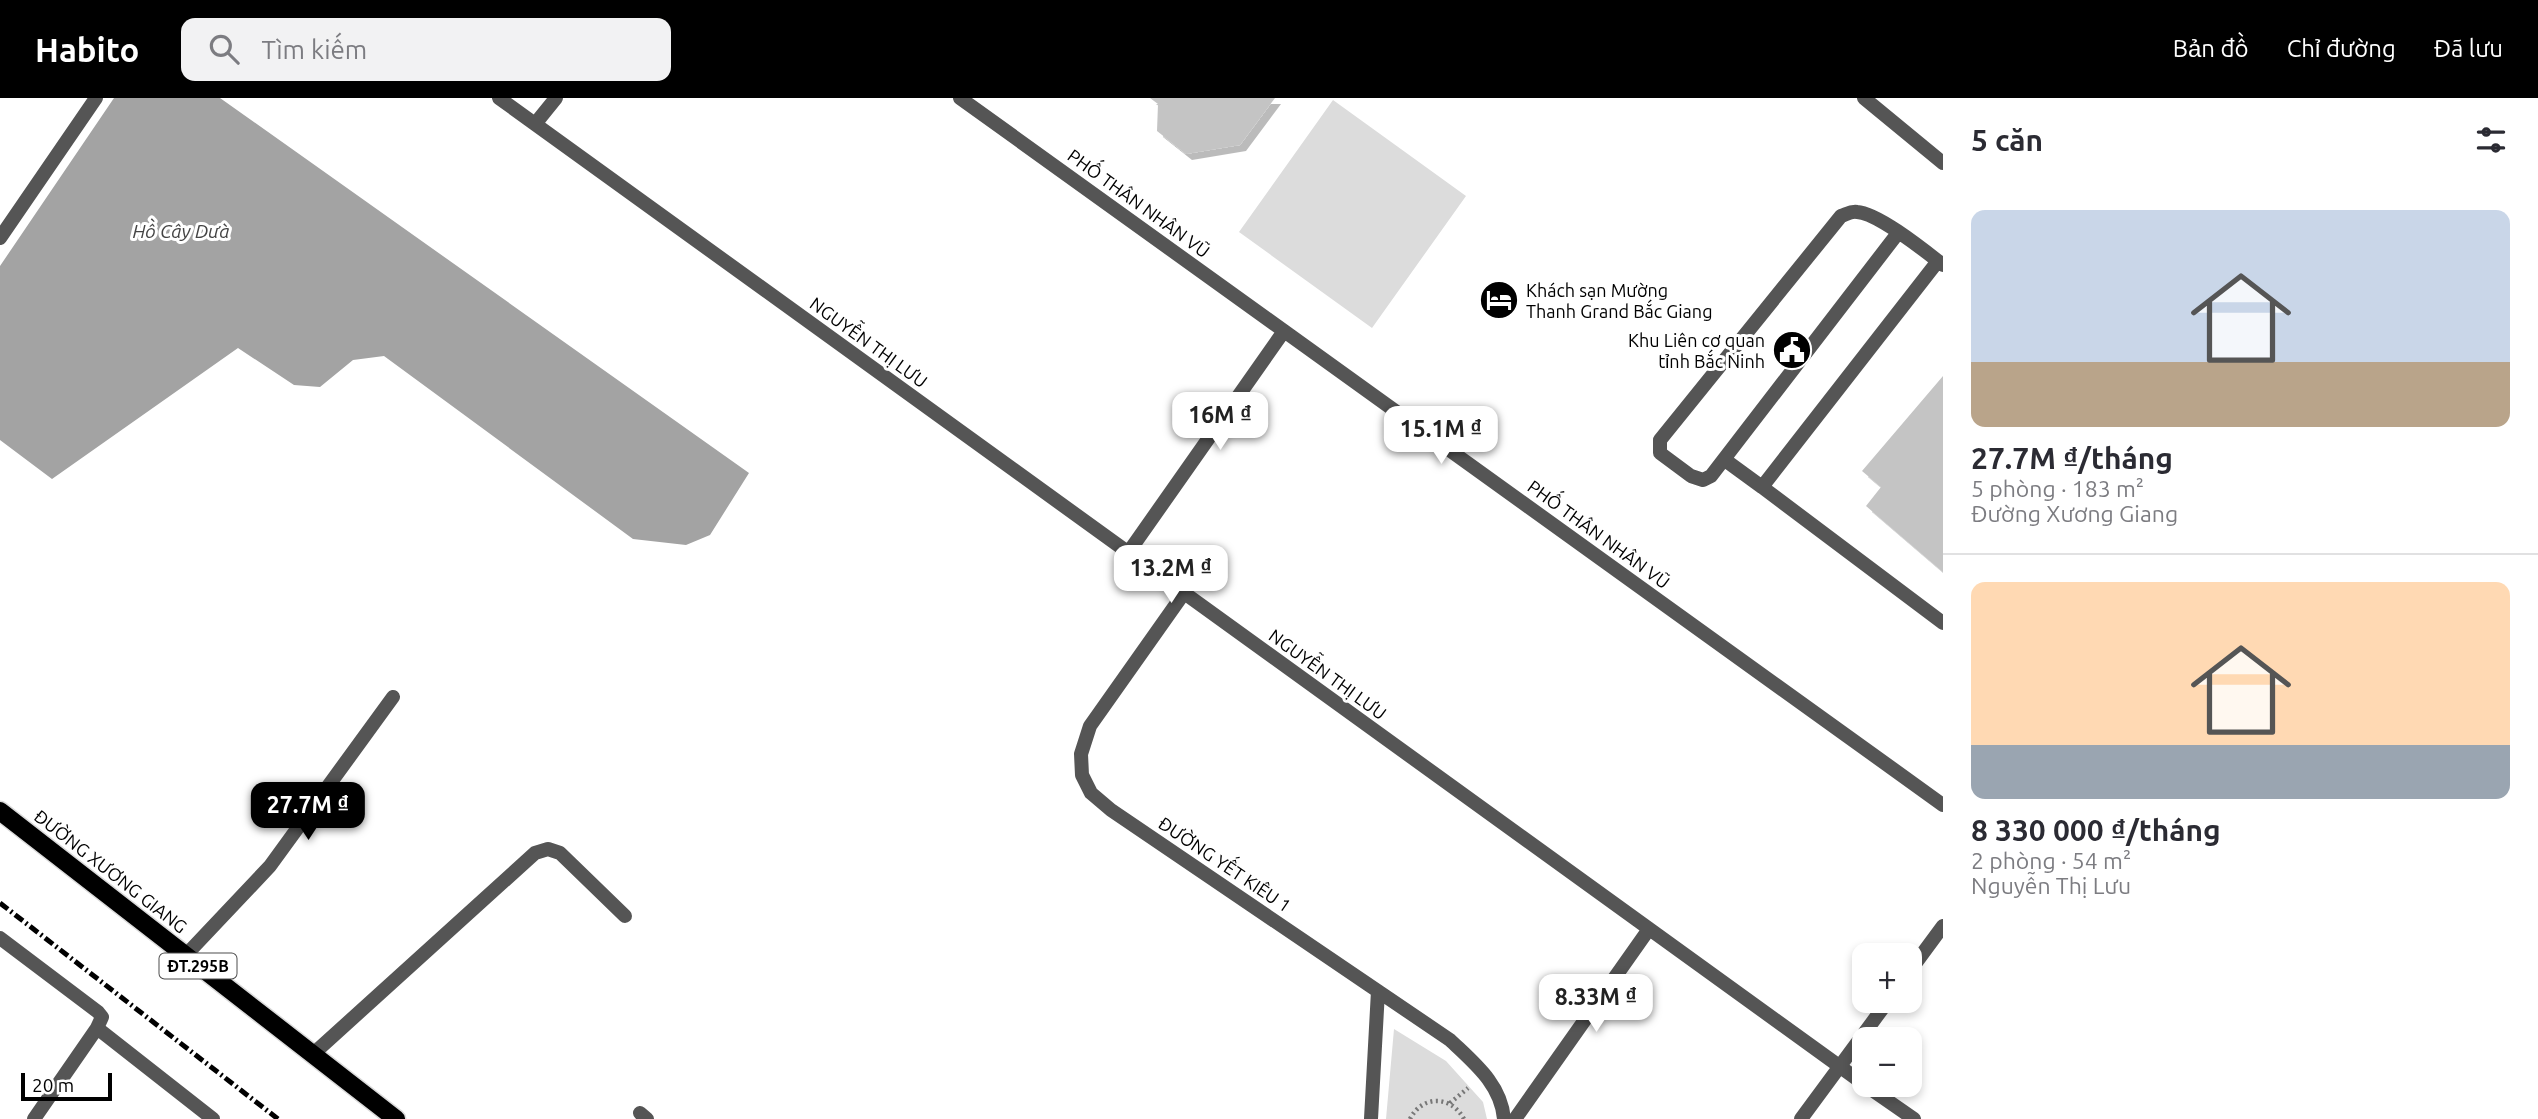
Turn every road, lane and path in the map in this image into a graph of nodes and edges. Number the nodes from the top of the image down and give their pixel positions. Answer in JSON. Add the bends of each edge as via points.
{"nodes":[{"id":1,"x":96,"y":98,"type":"edge"},
{"id":2,"x":499,"y":98,"type":"edge"},
{"id":3,"x":556,"y":98,"type":"edge"},
{"id":4,"x":960,"y":98,"type":"edge"},
{"id":5,"x":1864,"y":98,"type":"edge"},
{"id":6,"x":535,"y":124,"type":"junction"},
{"id":7,"x":1943,"y":163,"type":"edge"},
{"id":8,"x":1898,"y":233,"type":"junction"},
{"id":9,"x":0,"y":238,"type":"edge"},
{"id":10,"x":1940,"y":263,"type":"edge"},
{"id":11,"x":1284,"y":331,"type":"junction"},
{"id":12,"x":1725,"y":460,"type":"junction"},
{"id":13,"x":1762,"y":487,"type":"junction"},
{"id":14,"x":1128,"y":553,"type":"junction"},
{"id":15,"x":1184,"y":593,"type":"junction"},
{"id":16,"x":1943,"y":623,"type":"edge"},
{"id":17,"x":393,"y":696,"type":"dead end"},
{"id":18,"x":1943,"y":805,"type":"edge"},
{"id":19,"x":0,"y":811,"type":"edge"},
{"id":20,"x":625,"y":916,"type":"dead end"},
{"id":21,"x":1943,"y":926,"type":"edge"},
{"id":22,"x":1649,"y":929,"type":"junction"},
{"id":23,"x":0,"y":938,"type":"edge"},
{"id":24,"x":1922,"y":954,"type":"edge"},
{"id":25,"x":185,"y":956,"type":"junction"},
{"id":26,"x":1378,"y":991,"type":"junction"},
{"id":27,"x":1879,"y":1013,"type":"edge"},
{"id":28,"x":97,"y":1028,"type":"junction"},
{"id":29,"x":312,"y":1055,"type":"junction"},
{"id":30,"x":1839,"y":1066,"type":"junction"},
{"id":31,"x":1852,"y":1075,"type":"edge"},
{"id":32,"x":1883,"y":1097,"type":"edge"},
{"id":33,"x":34,"y":1119,"type":"edge"},
{"id":34,"x":213,"y":1119,"type":"edge"},
{"id":35,"x":397,"y":1119,"type":"edge"},
{"id":36,"x":1371,"y":1119,"type":"edge"},
{"id":37,"x":1410,"y":1119,"type":"edge"},
{"id":38,"x":1464,"y":1119,"type":"edge"},
{"id":39,"x":1504,"y":1119,"type":"edge"},
{"id":40,"x":1515,"y":1119,"type":"edge"},
{"id":41,"x":1801,"y":1119,"type":"edge"},
{"id":42,"x":1914,"y":1119,"type":"edge"}],
"edges":[{"from":1,"to":9,"type":"street"},
{"from":2,"to":6,"type":"street","name":"NGUYỄN THỊ LƯU"},
{"from":3,"to":6,"type":"street"},
{"from":4,"to":11,"type":"street","name":"PHỐ THÂN NHÂN VŨ"},
{"from":5,"to":7,"type":"street"},
{"from":6,"to":14,"type":"street","name":"NGUYỄN THỊ LƯU"},
{"from":8,"to":10,"type":"street"},
{"from":8,"to":12,"type":"street"},
{"from":8,"to":12,"type":"street","via":[[1860,212],[1841,216],[1660,440],[1661,453],[1703,481]]},
{"from":10,"to":13,"type":"street"},
{"from":11,"to":14,"type":"street"},
{"from":11,"to":18,"type":"street","name":"PHỐ THÂN NHÂN VŨ"},
{"from":12,"to":13,"type":"street"},
{"from":13,"to":16,"type":"street"},
{"from":14,"to":15,"type":"street","name":"NGUYỄN THỊ LƯU"},
{"from":15,"to":22,"type":"street","name":"NGUYỄN THỊ LƯU"},
{"from":15,"to":26,"type":"street","name":"ĐƯỜNG YẾT KIÊU 1","via":[[1090,726],[1081,754],[1082,775],[1091,793],[1111,810]]},
{"from":17,"to":25,"type":"street","via":[[270,866]]},
{"from":19,"to":25,"type":"main road","name":"ĐƯỜNG XƯƠNG GIANG","number":"ĐT.295B"},
{"from":20,"to":29,"type":"street","via":[[560,853],[548,849],[535,853]]},
{"from":21,"to":24,"type":"street"},
{"from":22,"to":30,"type":"street","name":"NGUYỄN THỊ LƯU"},
{"from":22,"to":40,"type":"street"},
{"from":23,"to":28,"type":"street","via":[[98,1012],[102,1017]]},
{"from":25,"to":29,"type":"main road","name":"ĐƯỜNG XƯƠNG GIANG","number":"ĐT.295B"},
{"from":26,"to":36,"type":"street"},
{"from":26,"to":39,"type":"street","name":"ĐƯỜNG YẾT KIÊU 1","via":[[1450,1040],[1488,1076],[1503,1106]]},
{"from":27,"to":30,"type":"street"},
{"from":28,"to":33,"type":"street"},
{"from":28,"to":34,"type":"street"},
{"from":29,"to":35,"type":"main road","name":"ĐƯỜNG XƯƠNG GIANG","number":"ĐT.295B"},
{"from":30,"to":31,"type":"street","name":"NGUYỄN THỊ LƯU"},
{"from":30,"to":41,"type":"street"},
{"from":32,"to":42,"type":"street","name":"NGUYỄN THỊ LƯU"},
{"from":37,"to":38,"type":"path","via":[[1417,1107],[1439,1100],[1459,1110]]}]}
